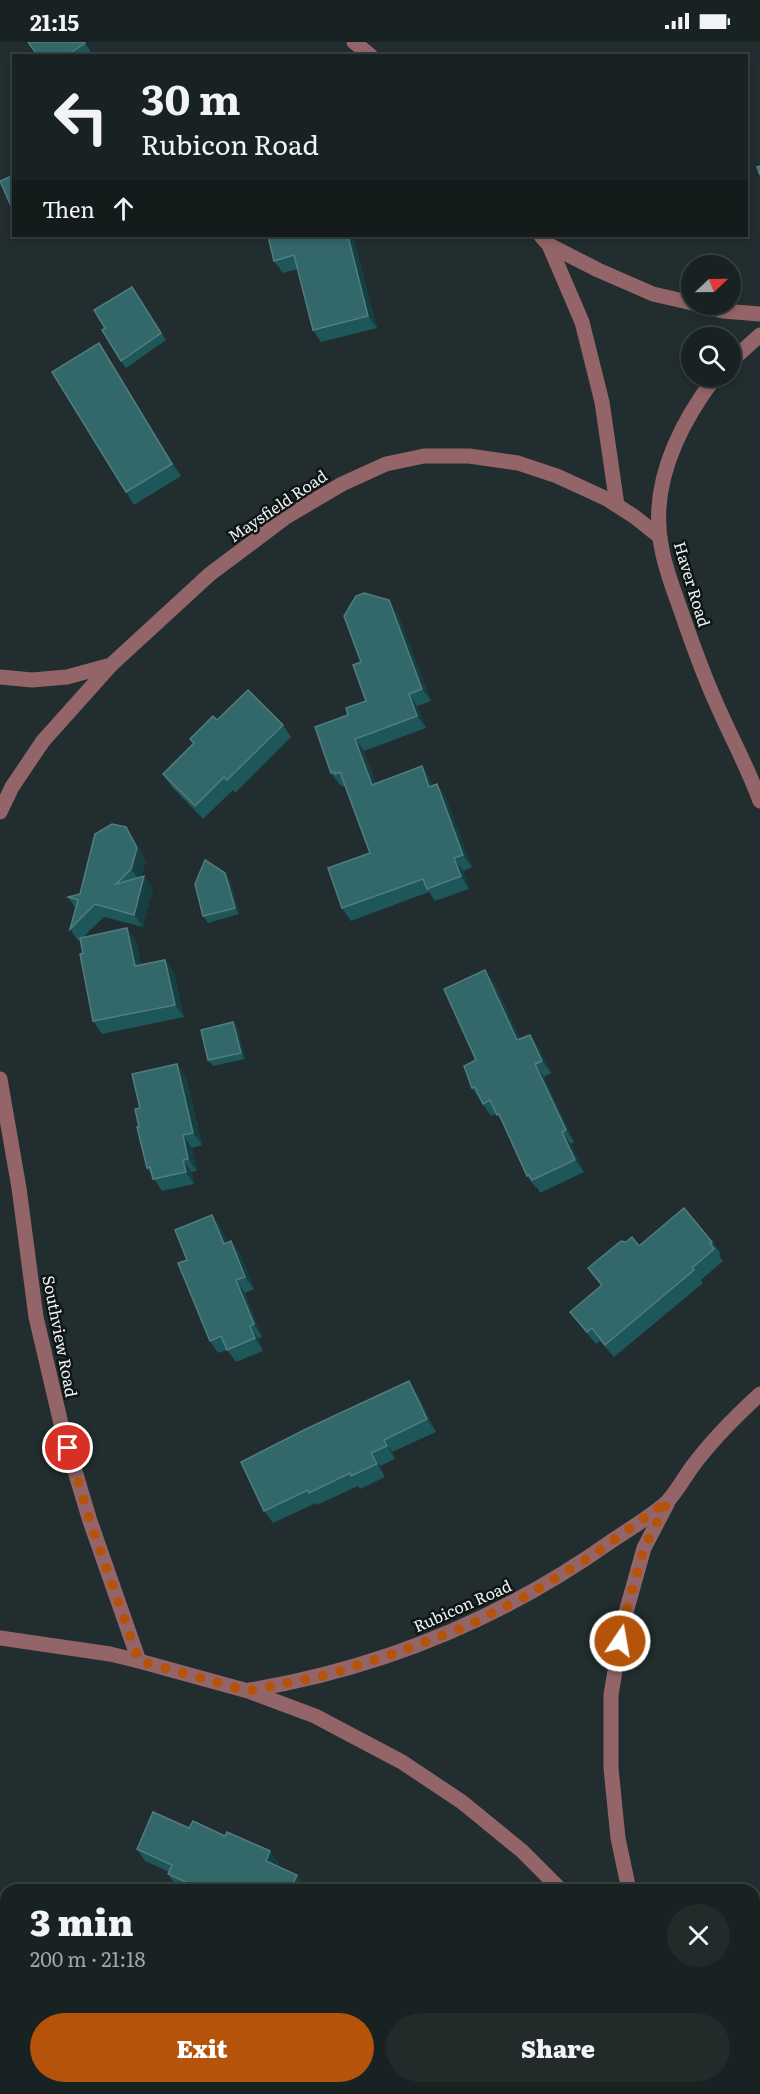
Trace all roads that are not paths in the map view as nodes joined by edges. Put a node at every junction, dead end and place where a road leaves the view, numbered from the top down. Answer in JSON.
{"nodes":[{"id":1,"x":354,"y":42,"type":"edge"},
{"id":2,"x":369,"y":54,"type":"edge"},
{"id":3,"x":545,"y":240,"type":"edge"},
{"id":4,"x":681,"y":301,"type":"edge"},
{"id":5,"x":741,"y":312,"type":"edge"},
{"id":6,"x":760,"y":314,"type":"edge"},
{"id":7,"x":760,"y":335,"type":"edge"},
{"id":8,"x":741,"y":352,"type":"edge"},
{"id":9,"x":708,"y":387,"type":"edge"},
{"id":10,"x":616,"y":505,"type":"junction"},
{"id":11,"x":660,"y":537,"type":"junction"},
{"id":12,"x":111,"y":665,"type":"junction"},
{"id":13,"x":0,"y":677,"type":"edge"},
{"id":14,"x":760,"y":801,"type":"edge"},
{"id":15,"x":0,"y":812,"type":"edge"},
{"id":16,"x":0,"y":1079,"type":"edge"},
{"id":17,"x":760,"y":1394,"type":"edge"},
{"id":18,"x":668,"y":1501,"type":"junction"},
{"id":19,"x":0,"y":1638,"type":"edge"},
{"id":20,"x":139,"y":1661,"type":"junction"},
{"id":21,"x":248,"y":1691,"type":"junction"},
{"id":22,"x":555,"y":1884,"type":"edge"},
{"id":23,"x":628,"y":1884,"type":"edge"}],
"edges":[{"from":1,"to":2,"type":"street"},
{"from":3,"to":4,"type":"street"},
{"from":3,"to":10,"type":"street"},
{"from":5,"to":6,"type":"street"},
{"from":7,"to":8,"type":"street"},
{"from":9,"to":11,"type":"street","name":"Haver Road"},
{"from":10,"to":11,"type":"street","name":"Maysfield Road"},
{"from":10,"to":12,"type":"street","name":"Maysfield Road"},
{"from":11,"to":14,"type":"street","name":"Haver Road"},
{"from":12,"to":13,"type":"street","name":"Maysfield Road"},
{"from":12,"to":15,"type":"street","name":"Maysfield Road"},
{"from":16,"to":20,"type":"street","name":"Southview Road"},
{"from":17,"to":18,"type":"street","name":"Rubicon Road"},
{"from":18,"to":21,"type":"street","name":"Rubicon Road"},
{"from":18,"to":23,"type":"street","name":"Rubicon Road"},
{"from":19,"to":20,"type":"street"},
{"from":20,"to":21,"type":"street"},
{"from":21,"to":22,"type":"street"}]}
